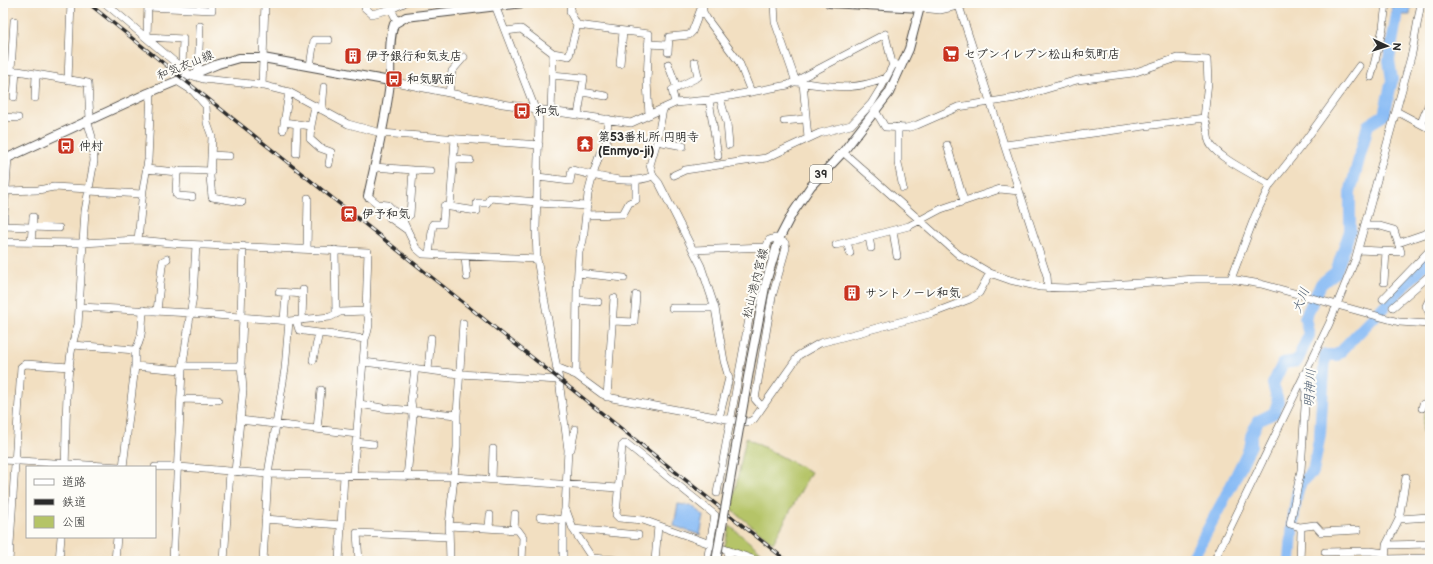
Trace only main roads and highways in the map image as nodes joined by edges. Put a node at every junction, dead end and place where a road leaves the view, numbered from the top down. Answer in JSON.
{"nodes":[{"id":1,"x":523,"y":3,"type":"edge"},
{"id":2,"x":829,"y":3,"type":"edge"},
{"id":3,"x":495,"y":5,"type":"edge"},
{"id":4,"x":921,"y":6,"type":"edge"},
{"id":5,"x":390,"y":81,"type":"junction"},
{"id":6,"x":6,"y":159,"type":"edge"},
{"id":7,"x":368,"y":196,"type":"road end"},
{"id":8,"x":716,"y":561,"type":"edge"}],
"edges":[{"from":1,"to":3,"type":"main road"},
{"from":2,"to":4,"type":"main road"},
{"from":3,"to":5,"type":"main road"},
{"from":4,"to":8,"type":"main road","name":"松山港内宮線","number":"39","bridge":true},
{"from":5,"to":6,"type":"main road","name":"和気衣山線"},
{"from":5,"to":7,"type":"main road"}]}
